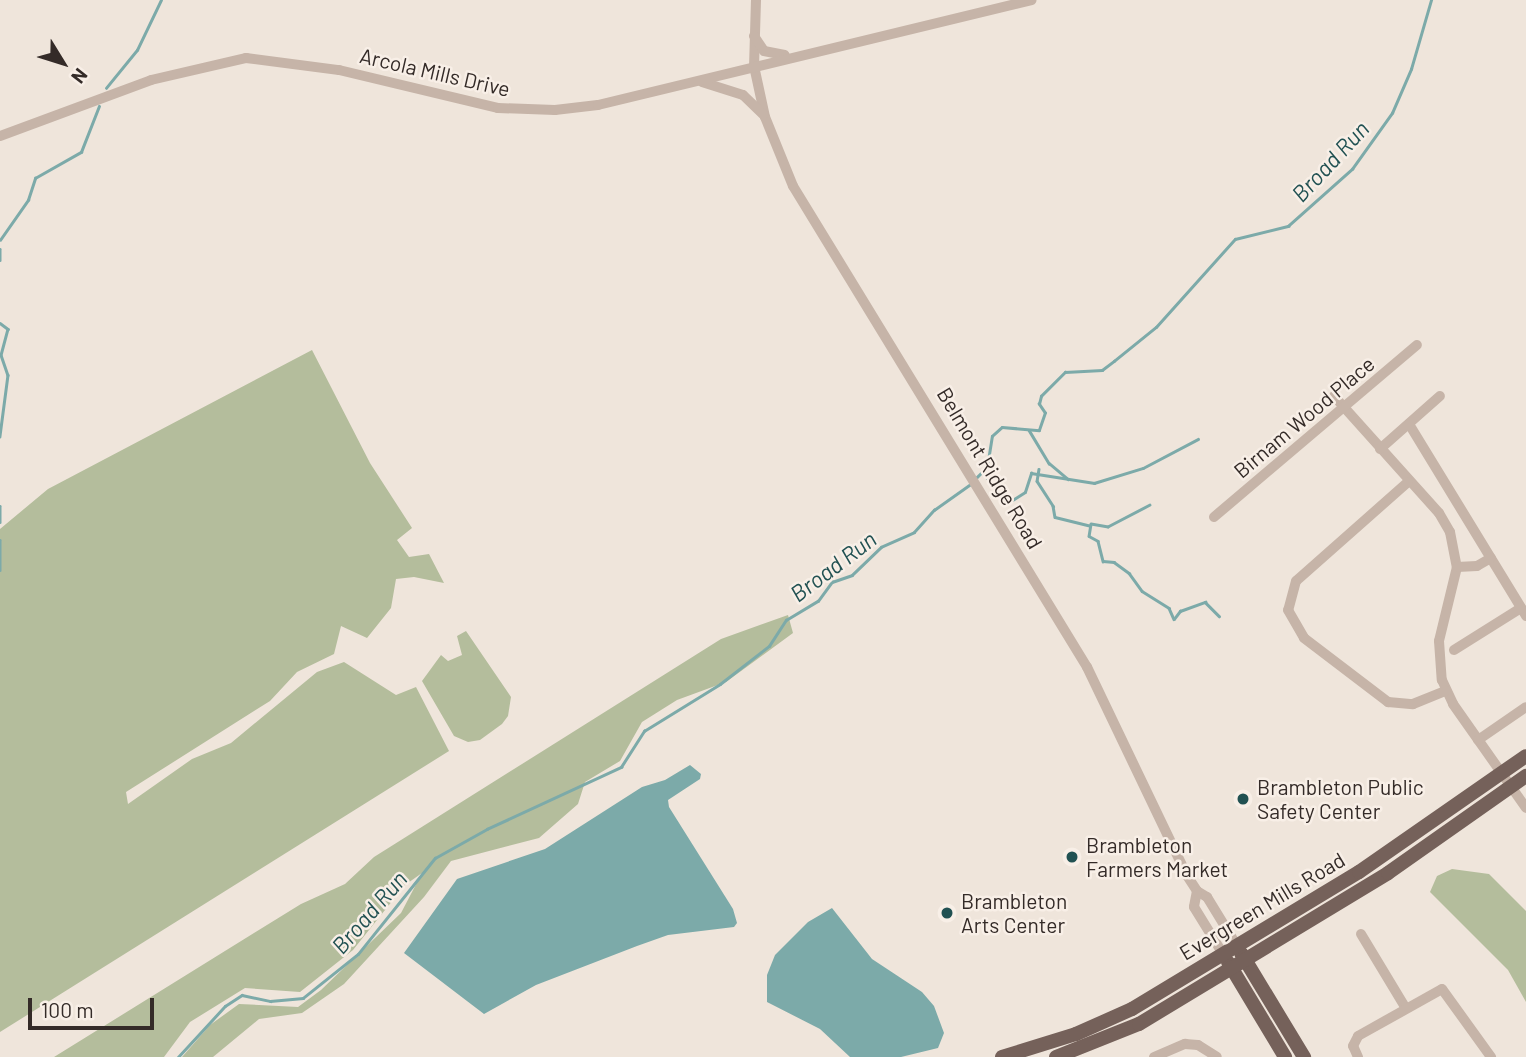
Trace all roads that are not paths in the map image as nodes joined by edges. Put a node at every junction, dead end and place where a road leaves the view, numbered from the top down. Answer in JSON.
{"nodes":[{"id":1,"x":756,"y":0,"type":"edge"},
{"id":2,"x":1031,"y":0,"type":"edge"},
{"id":3,"x":754,"y":35,"type":"junction"},
{"id":4,"x":795,"y":55,"type":"junction"},
{"id":5,"x":754,"y":66,"type":"junction"},
{"id":6,"x":695,"y":81,"type":"junction"},
{"id":7,"x":765,"y":117,"type":"junction"},
{"id":8,"x":0,"y":136,"type":"edge"},
{"id":9,"x":1418,"y":345,"type":"dead end"},
{"id":10,"x":1334,"y":396,"type":"dead end"},
{"id":11,"x":1440,"y":396,"type":"dead end"},
{"id":12,"x":1345,"y":408,"type":"junction"},
{"id":13,"x":1409,"y":424,"type":"junction"},
{"id":14,"x":1380,"y":449,"type":"junction"},
{"id":15,"x":1408,"y":482,"type":"junction"},
{"id":16,"x":1214,"y":517,"type":"dead end"},
{"id":17,"x":1491,"y":558,"type":"junction"},
{"id":18,"x":1457,"y":566,"type":"junction"},
{"id":19,"x":1524,"y":612,"type":"edge"},
{"id":20,"x":1454,"y":650,"type":"dead end"},
{"id":21,"x":1445,"y":691,"type":"junction"},
{"id":22,"x":1526,"y":708,"type":"edge"},
{"id":23,"x":1478,"y":740,"type":"junction"},
{"id":24,"x":1526,"y":757,"type":"edge"},
{"id":25,"x":1502,"y":773,"type":"junction"},
{"id":26,"x":1526,"y":776,"type":"edge"},
{"id":27,"x":1511,"y":786,"type":"junction"},
{"id":28,"x":1526,"y":808,"type":"edge"},
{"id":29,"x":1197,"y":891,"type":"junction"},
{"id":30,"x":1361,"y":934,"type":"dead end"},
{"id":31,"x":1237,"y":946,"type":"junction"},
{"id":32,"x":1223,"y":954,"type":"junction"},
{"id":33,"x":1245,"y":960,"type":"junction"},
{"id":34,"x":1232,"y":968,"type":"junction"},
{"id":35,"x":1405,"y":1007,"type":"junction"},
{"id":36,"x":1002,"y":1057,"type":"edge"},
{"id":37,"x":1056,"y":1057,"type":"edge"},
{"id":38,"x":1154,"y":1057,"type":"edge"},
{"id":39,"x":1217,"y":1057,"type":"edge"},
{"id":40,"x":1285,"y":1057,"type":"edge"},
{"id":41,"x":1304,"y":1057,"type":"edge"},
{"id":42,"x":1358,"y":1057,"type":"edge"},
{"id":43,"x":1492,"y":1057,"type":"edge"}],
"edges":[{"from":1,"to":3,"type":"street","name":"Belmont Ridge Road"},
{"from":2,"to":4,"type":"street","name":"Arcola Mills Drive"},
{"from":3,"to":4,"type":"street"},
{"from":3,"to":5,"type":"street","name":"Belmont Ridge Road"},
{"from":4,"to":5,"type":"street","name":"Arcola Mills Drive"},
{"from":5,"to":6,"type":"street","name":"Arcola Mills Drive"},
{"from":5,"to":7,"type":"street","name":"Belmont Ridge Road"},
{"from":6,"to":7,"type":"street"},
{"from":6,"to":8,"type":"street","name":"Arcola Mills Drive"},
{"from":7,"to":29,"type":"street","name":"Belmont Ridge Road"},
{"from":9,"to":12,"type":"street","name":"Birnam Wood Place"},
{"from":10,"to":12,"type":"street"},
{"from":11,"to":13,"type":"street"},
{"from":12,"to":14,"type":"street"},
{"from":12,"to":16,"type":"street","name":"Birnam Wood Place"},
{"from":13,"to":14,"type":"street"},
{"from":13,"to":17,"type":"street"},
{"from":14,"to":15,"type":"street"},
{"from":15,"to":18,"type":"street"},
{"from":15,"to":21,"type":"street"},
{"from":17,"to":18,"type":"street"},
{"from":17,"to":19,"type":"street"},
{"from":18,"to":21,"type":"street"},
{"from":19,"to":20,"type":"street"},
{"from":21,"to":23,"type":"street"},
{"from":22,"to":23,"type":"street"},
{"from":23,"to":25,"type":"street"},
{"from":24,"to":25,"type":"main road","name":"Evergreen Mills Road"},
{"from":25,"to":27,"type":"street"},
{"from":25,"to":31,"type":"main road","name":"Evergreen Mills Road"},
{"from":26,"to":27,"type":"main road","name":"Evergreen Mills Road"},
{"from":27,"to":28,"type":"street"},
{"from":27,"to":33,"type":"main road","name":"Evergreen Mills Road"},
{"from":29,"to":31,"type":"street","name":"Belmont Ridge Road"},
{"from":29,"to":32,"type":"street","name":"Belmont Ridge Road"},
{"from":30,"to":35,"type":"street"},
{"from":31,"to":32,"type":"main road","name":"Evergreen Mills Road"},
{"from":31,"to":33,"type":"main road","name":"Belmont Ridge Road"},
{"from":32,"to":34,"type":"main road","name":"Belmont Ridge Road"},
{"from":32,"to":36,"type":"main road","name":"Evergreen Mills Road"},
{"from":33,"to":34,"type":"main road","name":"Evergreen Mills Road"},
{"from":33,"to":41,"type":"main road","name":"Belmont Ridge Road"},
{"from":34,"to":37,"type":"main road","name":"Evergreen Mills Road"},
{"from":34,"to":40,"type":"main road","name":"Belmont Ridge Road"},
{"from":35,"to":42,"type":"street"},
{"from":35,"to":43,"type":"street"},
{"from":38,"to":39,"type":"street"}]}
